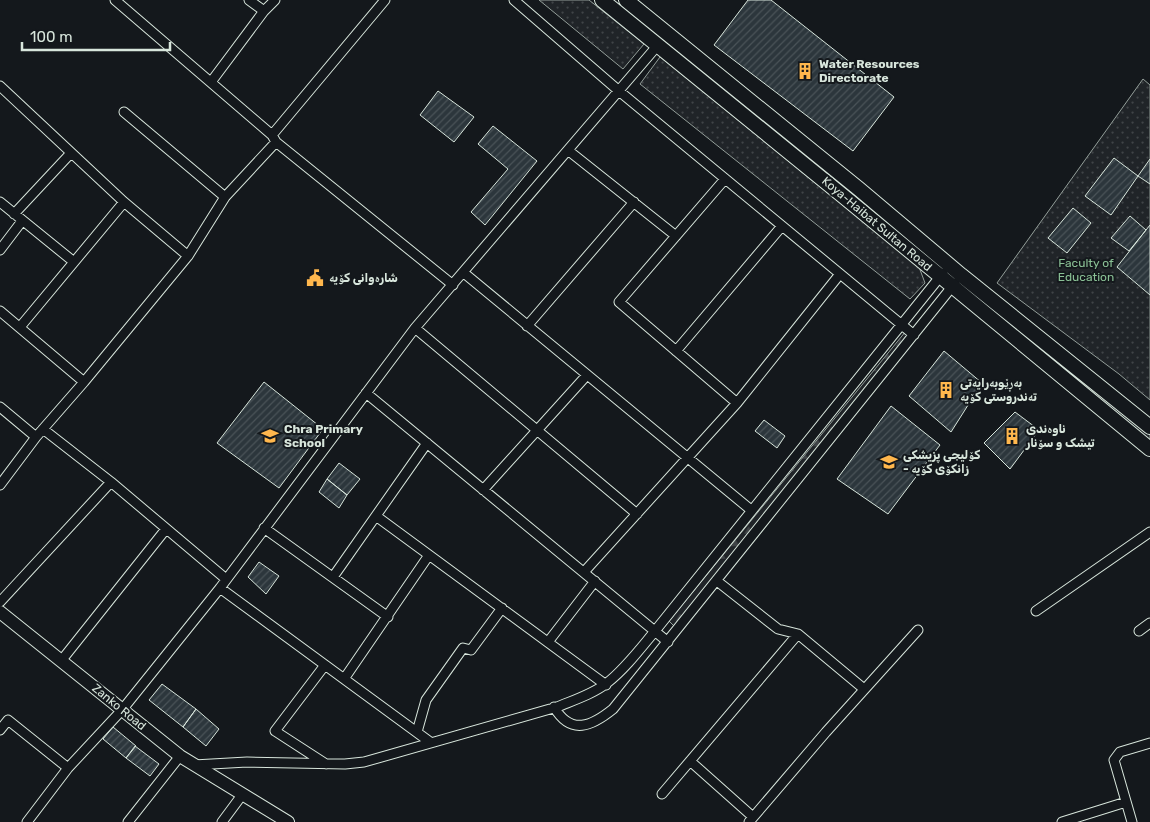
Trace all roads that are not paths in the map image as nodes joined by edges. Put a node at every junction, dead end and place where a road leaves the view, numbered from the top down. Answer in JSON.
{"nodes":[{"id":1,"x":115,"y":0,"type":"edge"},
{"id":2,"x":249,"y":0,"type":"edge"},
{"id":3,"x":275,"y":0,"type":"edge"},
{"id":4,"x":385,"y":0,"type":"edge"},
{"id":5,"x":514,"y":0,"type":"edge"},
{"id":6,"x":602,"y":0,"type":"edge"},
{"id":7,"x":626,"y":0,"type":"edge"},
{"id":8,"x":264,"y":12,"type":"junction"},
{"id":9,"x":658,"y":45,"type":"junction"},
{"id":10,"x":211,"y":82,"type":"junction"},
{"id":11,"x":0,"y":86,"type":"edge"},
{"id":12,"x":619,"y":91,"type":"junction"},
{"id":13,"x":124,"y":112,"type":"dead end"},
{"id":14,"x":274,"y":139,"type":"junction"},
{"id":15,"x":569,"y":150,"type":"junction"},
{"id":16,"x":71,"y":153,"type":"junction"},
{"id":17,"x":725,"y":179,"type":"junction"},
{"id":18,"x":225,"y":197,"type":"junction"},
{"id":19,"x":0,"y":202,"type":"edge"},
{"id":20,"x":124,"y":202,"type":"junction"},
{"id":21,"x":634,"y":202,"type":"junction"},
{"id":22,"x":14,"y":214,"type":"junction"},
{"id":23,"x":22,"y":221,"type":"junction"},
{"id":24,"x":782,"y":226,"type":"junction"},
{"id":25,"x":676,"y":236,"type":"junction"},
{"id":26,"x":0,"y":250,"type":"edge"},
{"id":27,"x":188,"y":256,"type":"junction"},
{"id":28,"x":74,"y":262,"type":"junction"},
{"id":29,"x":949,"y":265,"type":"junction"},
{"id":30,"x":464,"y":273,"type":"junction"},
{"id":31,"x":840,"y":274,"type":"junction"},
{"id":32,"x":961,"y":274,"type":"junction"},
{"id":33,"x":941,"y":277,"type":"junction"},
{"id":34,"x":453,"y":285,"type":"junction"},
{"id":35,"x":952,"y":287,"type":"junction"},
{"id":36,"x":0,"y":311,"type":"edge"},
{"id":37,"x":527,"y":326,"type":"junction"},
{"id":38,"x":902,"y":326,"type":"junction"},
{"id":39,"x":20,"y":327,"type":"junction"},
{"id":40,"x":415,"y":328,"type":"junction"},
{"id":41,"x":914,"y":335,"type":"junction"},
{"id":42,"x":676,"y":351,"type":"junction"},
{"id":43,"x":587,"y":376,"type":"junction"},
{"id":44,"x":84,"y":382,"type":"junction"},
{"id":45,"x":366,"y":393,"type":"junction"},
{"id":46,"x":737,"y":403,"type":"junction"},
{"id":47,"x":0,"y":407,"type":"edge"},
{"id":48,"x":1150,"y":427,"type":"edge"},
{"id":49,"x":43,"y":429,"type":"junction"},
{"id":50,"x":537,"y":430,"type":"junction"},
{"id":51,"x":36,"y":438,"type":"junction"},
{"id":52,"x":427,"y":443,"type":"junction"},
{"id":53,"x":1150,"y":450,"type":"edge"},
{"id":54,"x":687,"y":458,"type":"junction"},
{"id":55,"x":111,"y":482,"type":"junction"},
{"id":56,"x":0,"y":484,"type":"edge"},
{"id":57,"x":483,"y":490,"type":"junction"},
{"id":58,"x":751,"y":510,"type":"junction"},
{"id":59,"x":637,"y":514,"type":"junction"},
{"id":60,"x":376,"y":516,"type":"junction"},
{"id":61,"x":264,"y":528,"type":"junction"},
{"id":62,"x":166,"y":529,"type":"junction"},
{"id":63,"x":1150,"y":532,"type":"edge"},
{"id":64,"x":429,"y":555,"type":"junction"},
{"id":65,"x":584,"y":572,"type":"junction"},
{"id":66,"x":333,"y":577,"type":"junction"},
{"id":67,"x":226,"y":579,"type":"junction"},
{"id":68,"x":595,"y":581,"type":"junction"},
{"id":69,"x":695,"y":581,"type":"junction"},
{"id":70,"x":716,"y":581,"type":"junction"},
{"id":71,"x":220,"y":588,"type":"junction"},
{"id":72,"x":708,"y":592,"type":"junction"},
{"id":73,"x":0,"y":602,"type":"edge"},
{"id":74,"x":502,"y":608,"type":"junction"},
{"id":75,"x":1036,"y":611,"type":"dead end"},
{"id":76,"x":0,"y":612,"type":"edge"},
{"id":77,"x":388,"y":616,"type":"junction"},
{"id":78,"x":1150,"y":623,"type":"edge"},
{"id":79,"x":918,"y":630,"type":"dead end"},
{"id":80,"x":655,"y":631,"type":"junction"},
{"id":81,"x":1140,"y":631,"type":"dead end"},
{"id":82,"x":798,"y":634,"type":"junction"},
{"id":83,"x":548,"y":642,"type":"junction"},
{"id":84,"x":668,"y":642,"type":"junction"},
{"id":85,"x":61,"y":660,"type":"junction"},
{"id":86,"x":325,"y":665,"type":"junction"},
{"id":87,"x":344,"y":679,"type":"junction"},
{"id":88,"x":606,"y":685,"type":"junction"},
{"id":89,"x":864,"y":689,"type":"junction"},
{"id":90,"x":554,"y":708,"type":"junction"},
{"id":91,"x":122,"y":710,"type":"junction"},
{"id":92,"x":0,"y":713,"type":"edge"},
{"id":93,"x":8,"y":720,"type":"junction"},
{"id":94,"x":0,"y":730,"type":"edge"},
{"id":95,"x":417,"y":732,"type":"junction"},
{"id":96,"x":430,"y":742,"type":"junction"},
{"id":97,"x":1150,"y":743,"type":"edge"},
{"id":98,"x":180,"y":756,"type":"junction"},
{"id":99,"x":690,"y":761,"type":"junction"},
{"id":100,"x":326,"y":764,"type":"junction"},
{"id":101,"x":194,"y":765,"type":"junction"},
{"id":102,"x":68,"y":768,"type":"junction"},
{"id":103,"x":662,"y":794,"type":"dead end"},
{"id":104,"x":242,"y":795,"type":"junction"},
{"id":105,"x":1126,"y":802,"type":"junction"},
{"id":106,"x":751,"y":820,"type":"edge"},
{"id":107,"x":28,"y":822,"type":"edge"},
{"id":108,"x":128,"y":822,"type":"edge"},
{"id":109,"x":222,"y":822,"type":"edge"},
{"id":110,"x":288,"y":822,"type":"edge"},
{"id":111,"x":1062,"y":822,"type":"edge"},
{"id":112,"x":1132,"y":822,"type":"edge"}],
"edges":[{"from":1,"to":10,"type":"street"},
{"from":2,"to":8,"type":"street"},
{"from":3,"to":8,"type":"street"},
{"from":4,"to":14,"type":"street"},
{"from":5,"to":12,"type":"street"},
{"from":6,"to":9,"type":"main road","name":"Koya-Haibat Sultan Road"},
{"from":7,"to":29,"type":"main road","name":"Koya-Haibat Sultan Road"},
{"from":8,"to":10,"type":"street"},
{"from":9,"to":12,"type":"street"},
{"from":9,"to":33,"type":"main road","name":"Koya-Haibat Sultan Road"},
{"from":10,"to":14,"type":"street"},
{"from":11,"to":16,"type":"street"},
{"from":12,"to":15,"type":"street"},
{"from":12,"to":17,"type":"street"},
{"from":13,"to":18,"type":"street"},
{"from":14,"to":18,"type":"street"},
{"from":14,"to":34,"type":"street"},
{"from":15,"to":21,"type":"street"},
{"from":15,"to":30,"type":"street"},
{"from":16,"to":20,"type":"street"},
{"from":16,"to":22,"type":"street"},
{"from":17,"to":24,"type":"street"},
{"from":17,"to":25,"type":"street"},
{"from":18,"to":27,"type":"street"},
{"from":19,"to":22,"type":"street"},
{"from":20,"to":27,"type":"street"},
{"from":20,"to":28,"type":"street"},
{"from":21,"to":25,"type":"street"},
{"from":21,"to":37,"type":"street"},
{"from":22,"to":23,"type":"street"},
{"from":23,"to":26,"type":"street"},
{"from":23,"to":28,"type":"street"},
{"from":24,"to":31,"type":"street"},
{"from":24,"to":42,"type":"street"},
{"from":25,"to":42,"type":"street"},
{"from":27,"to":44,"type":"street"},
{"from":28,"to":39,"type":"street"},
{"from":29,"to":32,"type":"main road","name":"Koya-Haibat Sultan Road"},
{"from":29,"to":33,"type":"street"},
{"from":30,"to":34,"type":"street"},
{"from":30,"to":37,"type":"street"},
{"from":31,"to":38,"type":"street"},
{"from":31,"to":46,"type":"street"},
{"from":32,"to":35,"type":"street"},
{"from":32,"to":48,"type":"main road","name":"Koya-Haibat Sultan Road"},
{"from":33,"to":35,"type":"main road","name":"Koya-Haibat Sultan Road"},
{"from":33,"to":38,"type":"street"},
{"from":34,"to":40,"type":"street"},
{"from":35,"to":41,"type":"street"},
{"from":35,"to":53,"type":"main road","name":"Koya-Haibat Sultan Road"},
{"from":36,"to":39,"type":"street"},
{"from":37,"to":43,"type":"street"},
{"from":38,"to":41,"type":"street"},
{"from":38,"to":58,"type":"street"},
{"from":39,"to":44,"type":"street"},
{"from":40,"to":45,"type":"street"},
{"from":40,"to":50,"type":"street"},
{"from":41,"to":70,"type":"street"},
{"from":42,"to":46,"type":"street"},
{"from":43,"to":50,"type":"street"},
{"from":43,"to":54,"type":"street"},
{"from":44,"to":49,"type":"street"},
{"from":45,"to":52,"type":"street"},
{"from":45,"to":61,"type":"street"},
{"from":46,"to":54,"type":"street"},
{"from":47,"to":51,"type":"street"},
{"from":49,"to":51,"type":"street"},
{"from":49,"to":55,"type":"street"},
{"from":50,"to":57,"type":"street"},
{"from":50,"to":59,"type":"street"},
{"from":51,"to":56,"type":"street"},
{"from":52,"to":57,"type":"street"},
{"from":52,"to":60,"type":"street"},
{"from":54,"to":58,"type":"street"},
{"from":54,"to":59,"type":"street"},
{"from":55,"to":62,"type":"street"},
{"from":55,"to":73,"type":"street"},
{"from":57,"to":65,"type":"street"},
{"from":58,"to":69,"type":"street"},
{"from":59,"to":65,"type":"street"},
{"from":60,"to":64,"type":"street"},
{"from":60,"to":66,"type":"street"},
{"from":61,"to":66,"type":"street"},
{"from":61,"to":67,"type":"street"},
{"from":62,"to":67,"type":"street"},
{"from":62,"to":85,"type":"street"},
{"from":63,"to":75,"type":"street"},
{"from":64,"to":74,"type":"street"},
{"from":64,"to":77,"type":"street"},
{"from":65,"to":68,"type":"street"},
{"from":66,"to":77,"type":"street"},
{"from":67,"to":71,"type":"street"},
{"from":68,"to":80,"type":"street"},
{"from":68,"to":83,"type":"street"},
{"from":69,"to":72,"type":"street"},
{"from":69,"to":80,"type":"street"},
{"from":70,"to":72,"type":"street"},
{"from":70,"to":82,"type":"street"},
{"from":71,"to":86,"type":"street"},
{"from":71,"to":91,"type":"street"},
{"from":72,"to":84,"type":"street"},
{"from":74,"to":83,"type":"street"},
{"from":74,"to":95,"type":"street"},
{"from":76,"to":85,"type":"street","name":"Zanko Road"},
{"from":77,"to":87,"type":"street"},
{"from":78,"to":81,"type":"street"},
{"from":79,"to":89,"type":"street"},
{"from":80,"to":84,"type":"street"},
{"from":80,"to":88,"type":"street"},
{"from":82,"to":89,"type":"street"},
{"from":82,"to":99,"type":"street"},
{"from":83,"to":88,"type":"street"},
{"from":84,"to":90,"type":"street"},
{"from":85,"to":91,"type":"street","name":"Zanko Road"},
{"from":86,"to":87,"type":"street"},
{"from":86,"to":100,"type":"street"},
{"from":87,"to":95,"type":"street"},
{"from":88,"to":90,"type":"street"},
{"from":89,"to":106,"type":"street"},
{"from":90,"to":96,"type":"street"},
{"from":91,"to":98,"type":"street","name":"Zanko Road"},
{"from":91,"to":102,"type":"street"},
{"from":92,"to":93,"type":"street"},
{"from":93,"to":94,"type":"street"},
{"from":93,"to":102,"type":"street"},
{"from":95,"to":96,"type":"street"},
{"from":96,"to":100,"type":"street"},
{"from":97,"to":105,"type":"street"},
{"from":98,"to":101,"type":"street","name":"Zanko Road"},
{"from":98,"to":108,"type":"street"},
{"from":99,"to":103,"type":"street"},
{"from":99,"to":106,"type":"street"},
{"from":100,"to":101,"type":"street"},
{"from":101,"to":104,"type":"street","name":"Zanko Road"},
{"from":102,"to":107,"type":"street"},
{"from":104,"to":109,"type":"street"},
{"from":104,"to":110,"type":"street","name":"Zanko Road"},
{"from":105,"to":111,"type":"street"},
{"from":105,"to":112,"type":"street"}]}
